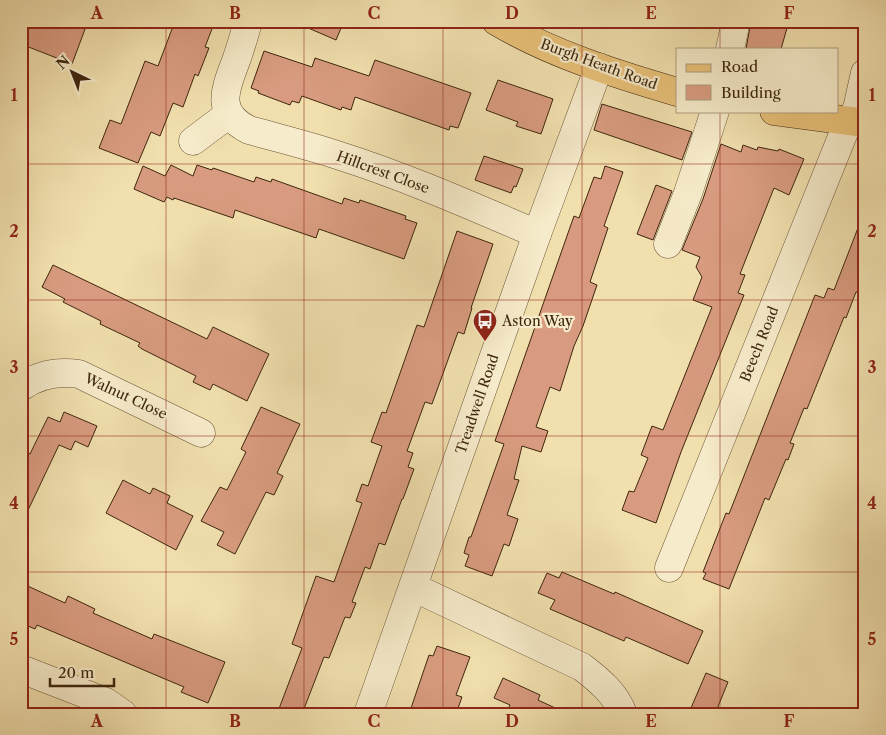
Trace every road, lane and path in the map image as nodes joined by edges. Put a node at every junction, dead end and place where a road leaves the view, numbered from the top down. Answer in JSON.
{"nodes":[{"id":1,"x":248,"y":21,"type":"edge"},
{"id":2,"x":736,"y":21,"type":"edge"},
{"id":3,"x":503,"y":23,"type":"edge"},
{"id":4,"x":730,"y":48,"type":"edge"},
{"id":5,"x":599,"y":67,"type":"junction"},
{"id":6,"x":865,"y":73,"type":"edge"},
{"id":7,"x":676,"y":92,"type":"edge"},
{"id":8,"x":715,"y":112,"type":"edge"},
{"id":9,"x":782,"y":112,"type":"edge"},
{"id":10,"x":229,"y":114,"type":"junction"},
{"id":11,"x":857,"y":122,"type":"edge"},
{"id":12,"x":193,"y":141,"type":"dead end"},
{"id":13,"x":537,"y":234,"type":"junction"},
{"id":14,"x":668,"y":244,"type":"dead end"},
{"id":15,"x":21,"y":387,"type":"edge"},
{"id":16,"x":200,"y":433,"type":"dead end"},
{"id":17,"x":669,"y":568,"type":"dead end"},
{"id":18,"x":413,"y":587,"type":"junction"},
{"id":19,"x":21,"y":669,"type":"edge"},
{"id":20,"x":123,"y":714,"type":"edge"},
{"id":21,"x":368,"y":714,"type":"edge"},
{"id":22,"x":623,"y":714,"type":"edge"}],
"edges":[{"from":1,"to":10,"type":"street"},
{"from":2,"to":4,"type":"street"},
{"from":3,"to":5,"type":"main road","name":"Burgh Heath Road"},
{"from":5,"to":7,"type":"main road","name":"Burgh Heath Road"},
{"from":5,"to":13,"type":"street","name":"Treadwell Road"},
{"from":6,"to":11,"type":"street","name":"Beech Road"},
{"from":8,"to":14,"type":"street"},
{"from":9,"to":11,"type":"main road"},
{"from":10,"to":12,"type":"street"},
{"from":10,"to":13,"type":"street","name":"Hillcrest Close"},
{"from":11,"to":17,"type":"street","name":"Beech Road"},
{"from":13,"to":18,"type":"street","name":"Treadwell Road"},
{"from":15,"to":16,"type":"street","name":"Walnut Close"},
{"from":18,"to":21,"type":"street","name":"Treadwell Road"},
{"from":18,"to":22,"type":"street"},
{"from":19,"to":20,"type":"street"}]}
